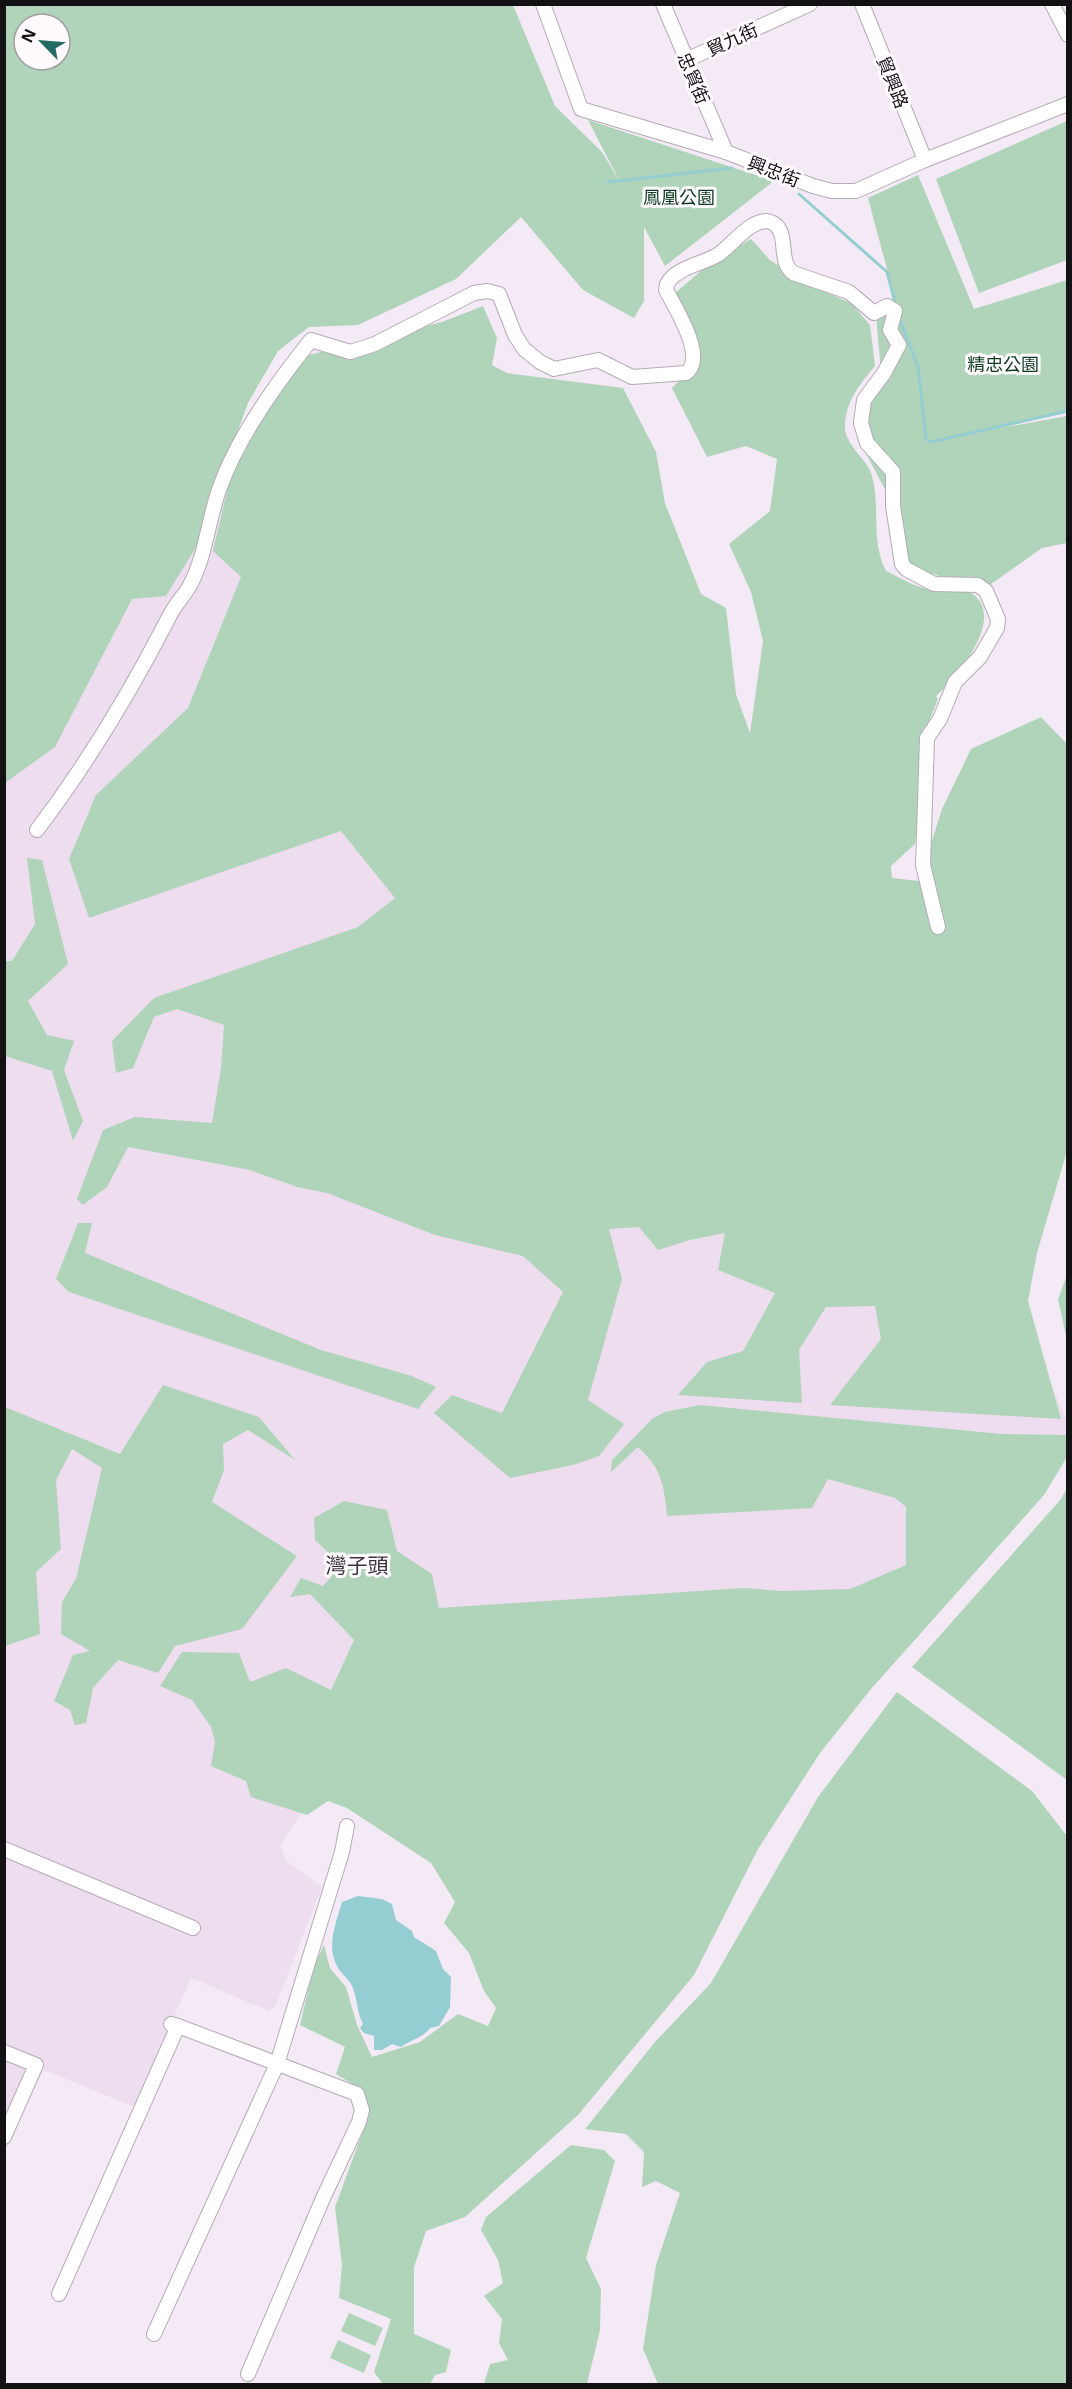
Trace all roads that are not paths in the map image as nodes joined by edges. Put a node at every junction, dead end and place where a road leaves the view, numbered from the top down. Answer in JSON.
{"nodes":[{"id":1,"x":543,"y":4,"type":"edge"},
{"id":2,"x":663,"y":4,"type":"edge"},
{"id":3,"x":810,"y":4,"type":"edge"},
{"id":4,"x":862,"y":4,"type":"edge"},
{"id":5,"x":1052,"y":4,"type":"edge"},
{"id":6,"x":1068,"y":35,"type":"edge"},
{"id":7,"x":686,"y":60,"type":"junction"},
{"id":8,"x":1068,"y":104,"type":"edge"},
{"id":9,"x":726,"y":152,"type":"junction"},
{"id":10,"x":925,"y":160,"type":"junction"},
{"id":11,"x":37,"y":830,"type":"dead end"},
{"id":12,"x":939,"y":927,"type":"dead end"},
{"id":13,"x":347,"y":1826,"type":"dead end"},
{"id":14,"x":4,"y":1849,"type":"edge"},
{"id":15,"x":193,"y":1928,"type":"dead end"},
{"id":16,"x":4,"y":2052,"type":"edge"},
{"id":17,"x":277,"y":2064,"type":"junction"},
{"id":18,"x":4,"y":2137,"type":"edge"},
{"id":19,"x":59,"y":2294,"type":"dead end"},
{"id":20,"x":154,"y":2334,"type":"dead end"},
{"id":21,"x":248,"y":2374,"type":"dead end"}],
"edges":[{"from":1,"to":9,"type":"street","name":"興忠街"},
{"from":2,"to":7,"type":"street","name":"忠貿街"},
{"from":3,"to":7,"type":"street","name":"貿九街"},
{"from":4,"to":10,"type":"street","name":"貿興路"},
{"from":5,"to":6,"type":"street"},
{"from":7,"to":9,"type":"street","name":"忠貿街"},
{"from":8,"to":10,"type":"street","name":"興忠街"},
{"from":9,"to":10,"type":"street","name":"興忠街"},
{"from":11,"to":12,"type":"street"},
{"from":13,"to":17,"type":"street"},
{"from":14,"to":15,"type":"street"},
{"from":16,"to":18,"type":"street"},
{"from":17,"to":19,"type":"street"},
{"from":17,"to":20,"type":"street"},
{"from":17,"to":21,"type":"street"}]}
